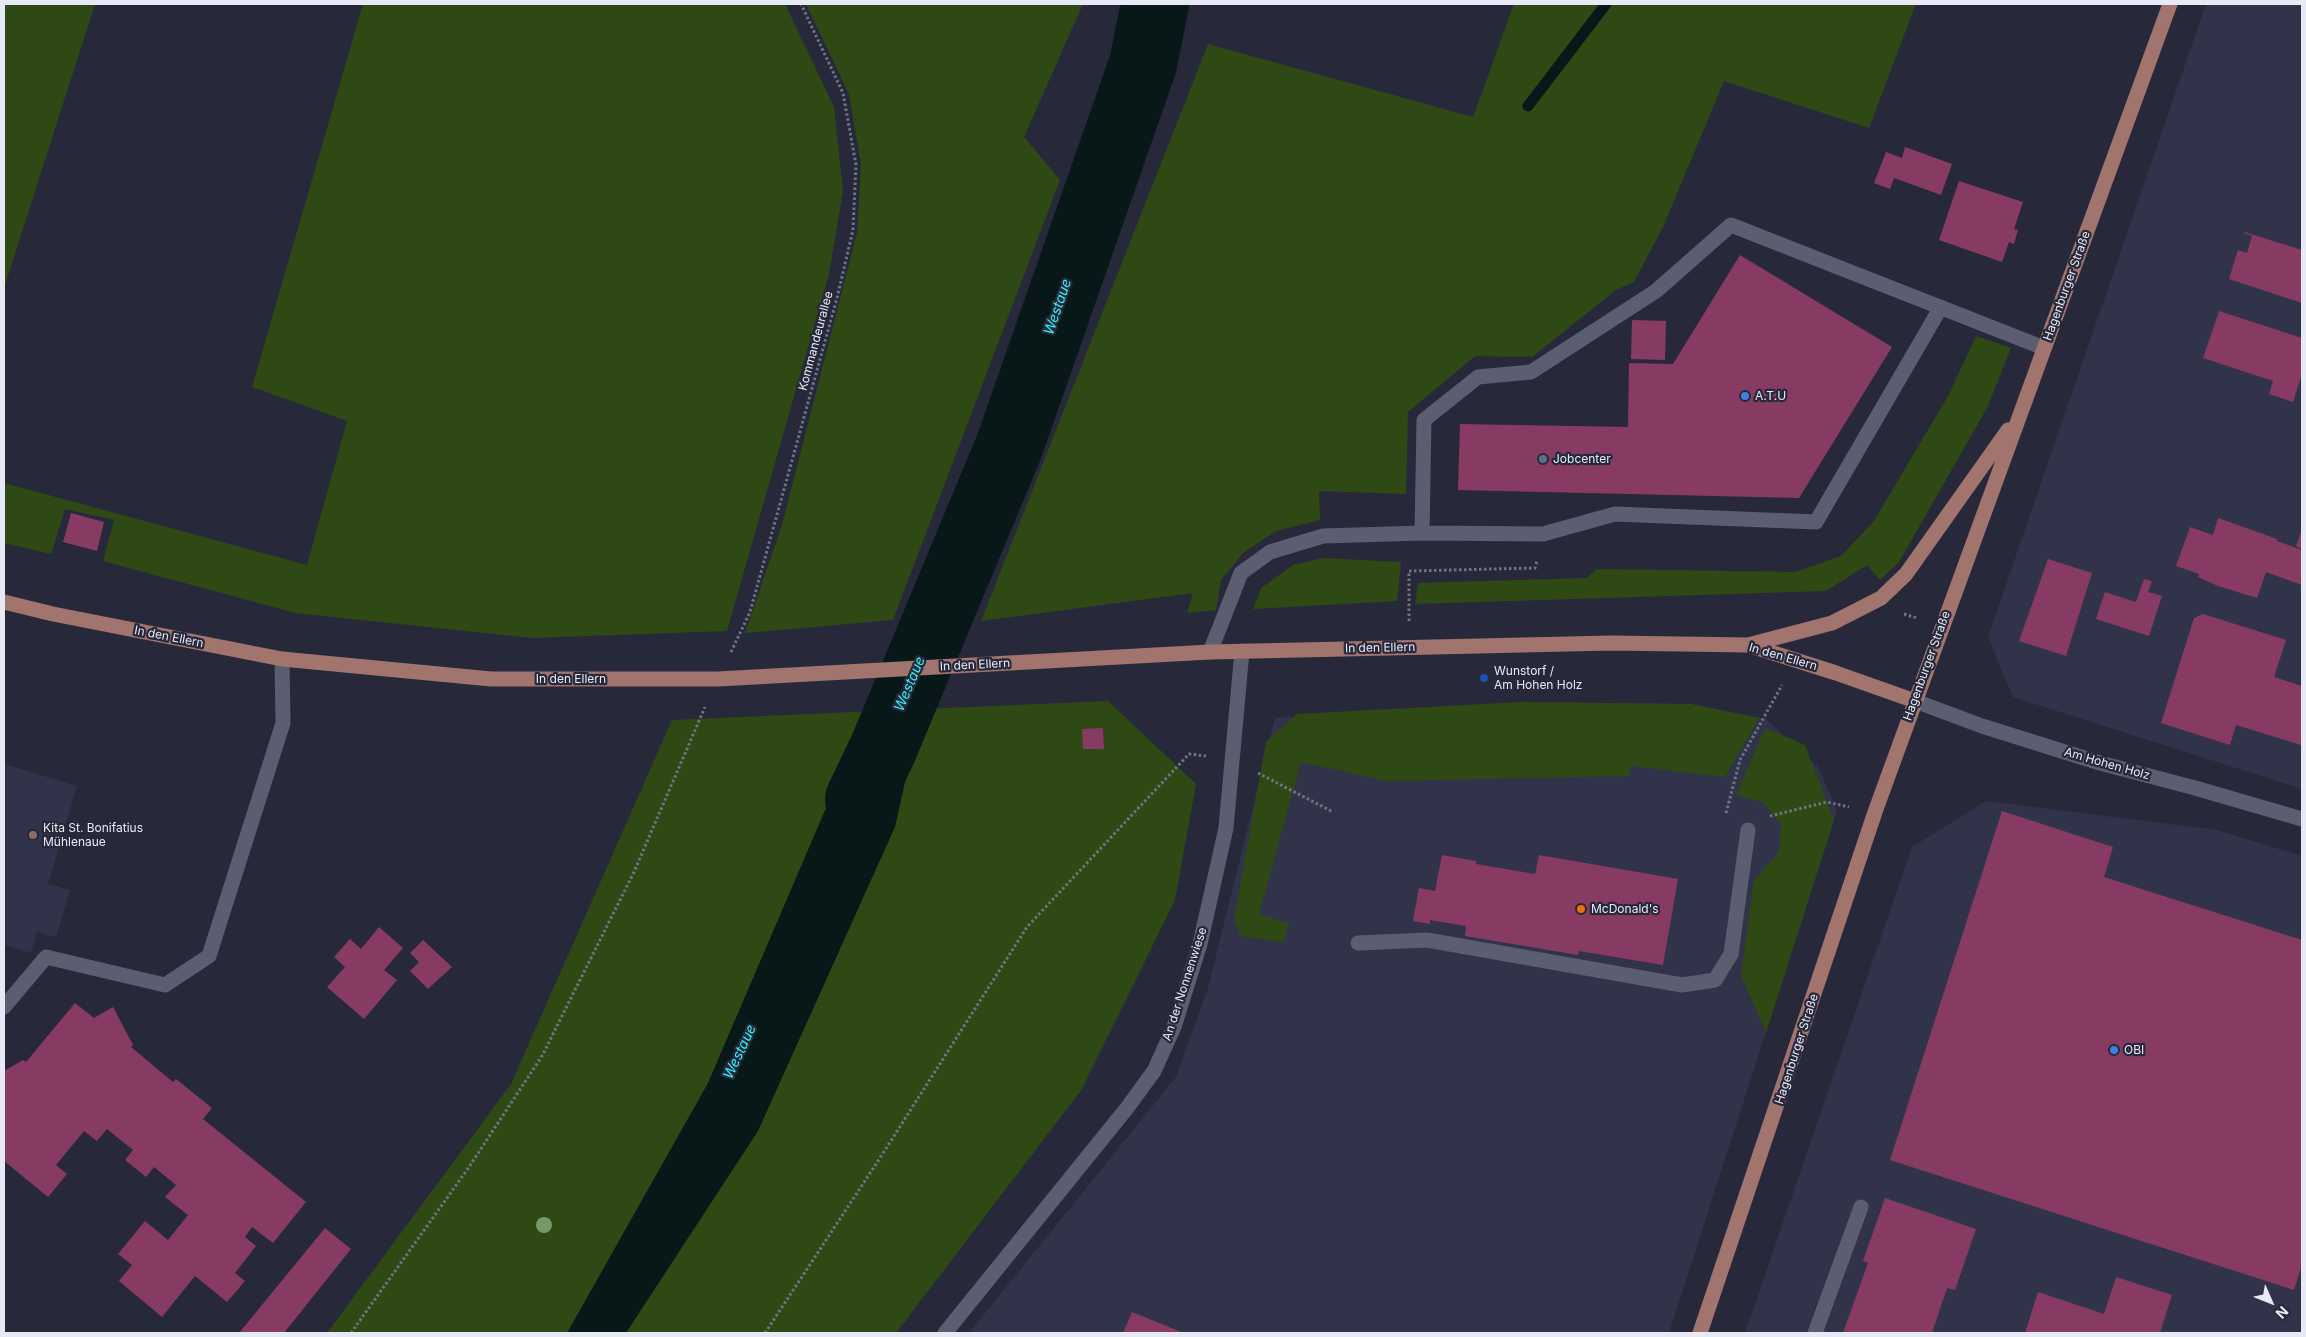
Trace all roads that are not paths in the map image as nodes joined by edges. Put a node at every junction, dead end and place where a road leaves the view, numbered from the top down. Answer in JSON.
{"nodes":[{"id":1,"x":2170,"y":4,"type":"edge"},
{"id":2,"x":1940,"y":307,"type":"junction"},
{"id":3,"x":2044,"y":348,"type":"junction"},
{"id":4,"x":2021,"y":412,"type":"junction"},
{"id":5,"x":1422,"y":533,"type":"junction"},
{"id":6,"x":4,"y":602,"type":"edge"},
{"id":7,"x":1748,"y":645,"type":"junction"},
{"id":8,"x":1242,"y":651,"type":"junction"},
{"id":9,"x":1210,"y":652,"type":"junction"},
{"id":10,"x":282,"y":659,"type":"junction"},
{"id":11,"x":1914,"y":701,"type":"junction"},
{"id":12,"x":2302,"y":820,"type":"edge"},
{"id":13,"x":1748,"y":830,"type":"road end"},
{"id":14,"x":1358,"y":943,"type":"dead end"},
{"id":15,"x":4,"y":1007,"type":"edge"},
{"id":16,"x":1861,"y":1207,"type":"dead end"},
{"id":17,"x":944,"y":1333,"type":"edge"},
{"id":18,"x":1700,"y":1333,"type":"edge"},
{"id":19,"x":1816,"y":1333,"type":"edge"}],
"edges":[{"from":1,"to":3,"type":"main road","name":"Hagenburger Straße"},
{"from":2,"to":3,"type":"street"},
{"from":2,"to":5,"type":"street"},
{"from":2,"to":5,"type":"street"},
{"from":3,"to":4,"type":"main road","name":"Hagenburger Straße"},
{"from":4,"to":7,"type":"main road"},
{"from":4,"to":11,"type":"main road","name":"Hagenburger Straße"},
{"from":5,"to":9,"type":"street"},
{"from":6,"to":10,"type":"main road","name":"In den Ellern"},
{"from":7,"to":8,"type":"main road","name":"In den Ellern"},
{"from":7,"to":11,"type":"main road","name":"In den Ellern"},
{"from":8,"to":9,"type":"main road","name":"In den Ellern"},
{"from":8,"to":17,"type":"street","name":"An der Nonnenwiese"},
{"from":9,"to":10,"type":"main road","name":"In den Ellern"},
{"from":10,"to":15,"type":"street"},
{"from":11,"to":12,"type":"street","name":"Am Hohen Holz"},
{"from":11,"to":18,"type":"main road","name":"Hagenburger Straße"},
{"from":13,"to":14,"type":"street"},
{"from":16,"to":19,"type":"street"}]}
